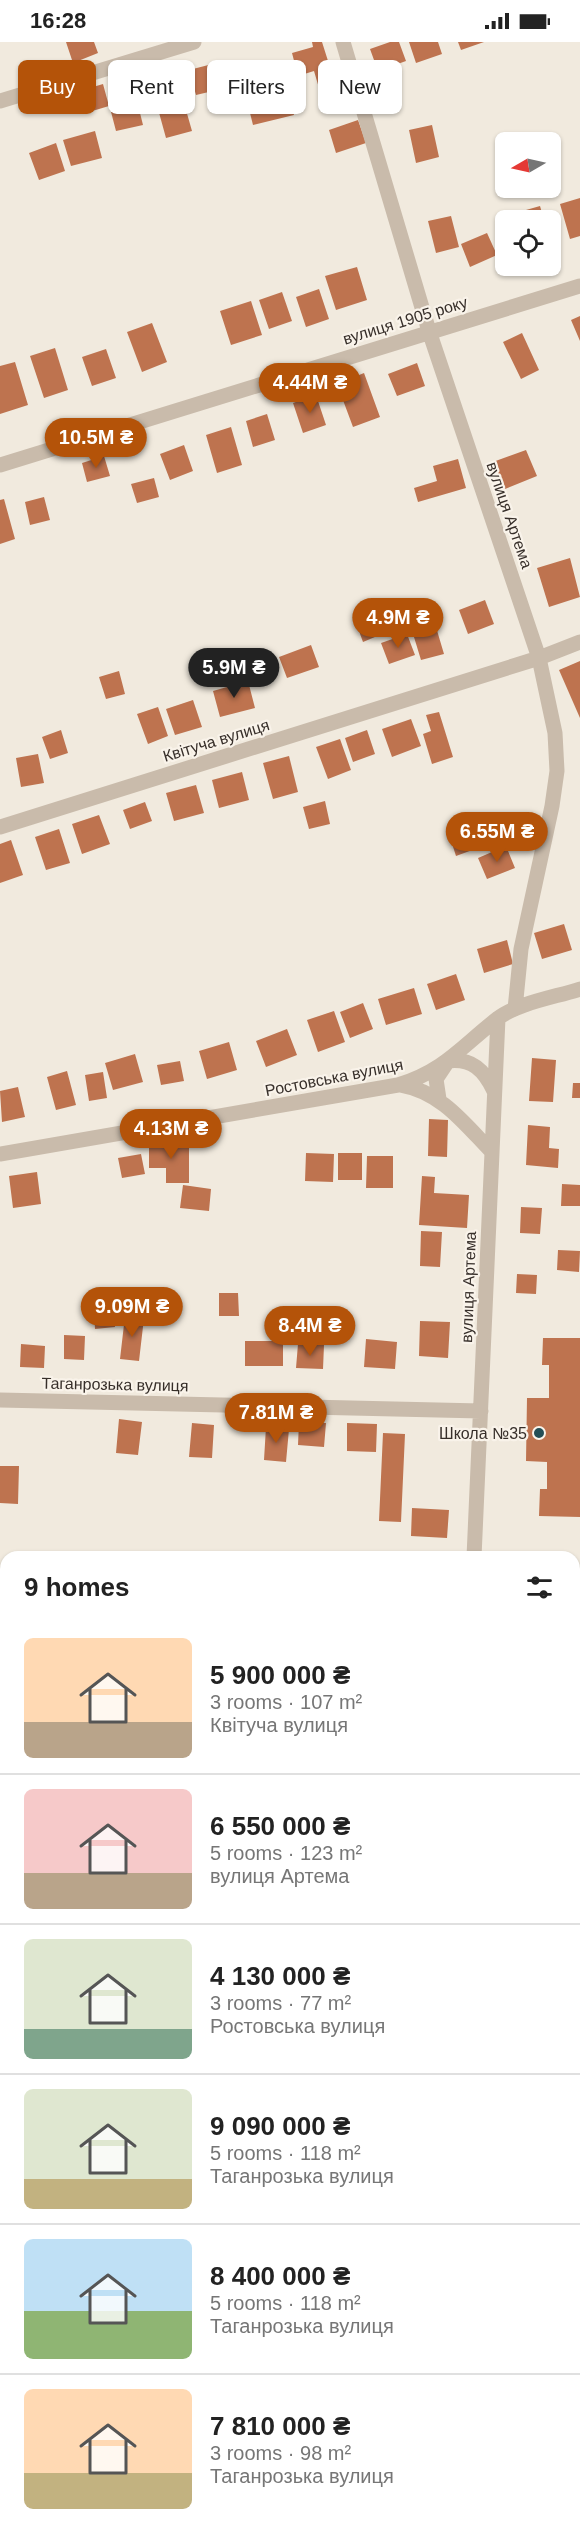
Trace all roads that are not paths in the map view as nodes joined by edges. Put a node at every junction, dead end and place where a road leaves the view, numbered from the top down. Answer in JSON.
{"nodes":[{"id":1,"x":194,"y":42,"type":"edge"},
{"id":2,"x":343,"y":42,"type":"edge"},
{"id":3,"x":0,"y":100,"type":"edge"},
{"id":4,"x":580,"y":286,"type":"edge"},
{"id":5,"x":429,"y":331,"type":"junction"},
{"id":6,"x":0,"y":465,"type":"edge"},
{"id":7,"x":580,"y":642,"type":"edge"},
{"id":8,"x":539,"y":658,"type":"junction"},
{"id":9,"x":0,"y":827,"type":"edge"},
{"id":10,"x":580,"y":989,"type":"edge"},
{"id":11,"x":515,"y":1009,"type":"junction"},
{"id":12,"x":498,"y":1018,"type":"junction"},
{"id":13,"x":448,"y":1062,"type":"junction"},
{"id":14,"x":398,"y":1085,"type":"junction"},
{"id":15,"x":494,"y":1090,"type":"junction"},
{"id":16,"x":439,"y":1099,"type":"junction"},
{"id":17,"x":491,"y":1151,"type":"junction"},
{"id":18,"x":0,"y":1154,"type":"edge"},
{"id":19,"x":0,"y":1400,"type":"edge"},
{"id":20,"x":481,"y":1411,"type":"junction"},
{"id":21,"x":474,"y":1551,"type":"edge"}],
"edges":[{"from":1,"to":3,"type":"street"},
{"from":2,"to":5,"type":"street","name":"вулиця Артема"},
{"from":4,"to":5,"type":"street","name":"вулиця 1905 року"},
{"from":5,"to":6,"type":"street","name":"вулиця 1905 року"},
{"from":5,"to":8,"type":"street","name":"вулиця Артема"},
{"from":7,"to":8,"type":"street","name":"Квітуча вулиця"},
{"from":8,"to":9,"type":"street","name":"Квітуча вулиця"},
{"from":8,"to":11,"type":"street","name":"вулиця Артема"},
{"from":10,"to":11,"type":"street","name":"Ростовська вулиця"},
{"from":11,"to":12,"type":"street","name":"Ростовська вулиця"},
{"from":12,"to":13,"type":"street","name":"Ростовська вулиця"},
{"from":12,"to":15,"type":"street","name":"вулиця Артема"},
{"from":13,"to":14,"type":"street","name":"Ростовська вулиця"},
{"from":13,"to":15,"type":"street"},
{"from":13,"to":16,"type":"street"},
{"from":14,"to":16,"type":"street"},
{"from":14,"to":18,"type":"street","name":"Ростовська вулиця"},
{"from":15,"to":17,"type":"street","name":"вулиця Артема"},
{"from":16,"to":17,"type":"street"},
{"from":17,"to":20,"type":"street","name":"вулиця Артема"},
{"from":19,"to":20,"type":"street","name":"Таганрозька вулиця"},
{"from":20,"to":21,"type":"street","name":"вулиця Артема"}]}
